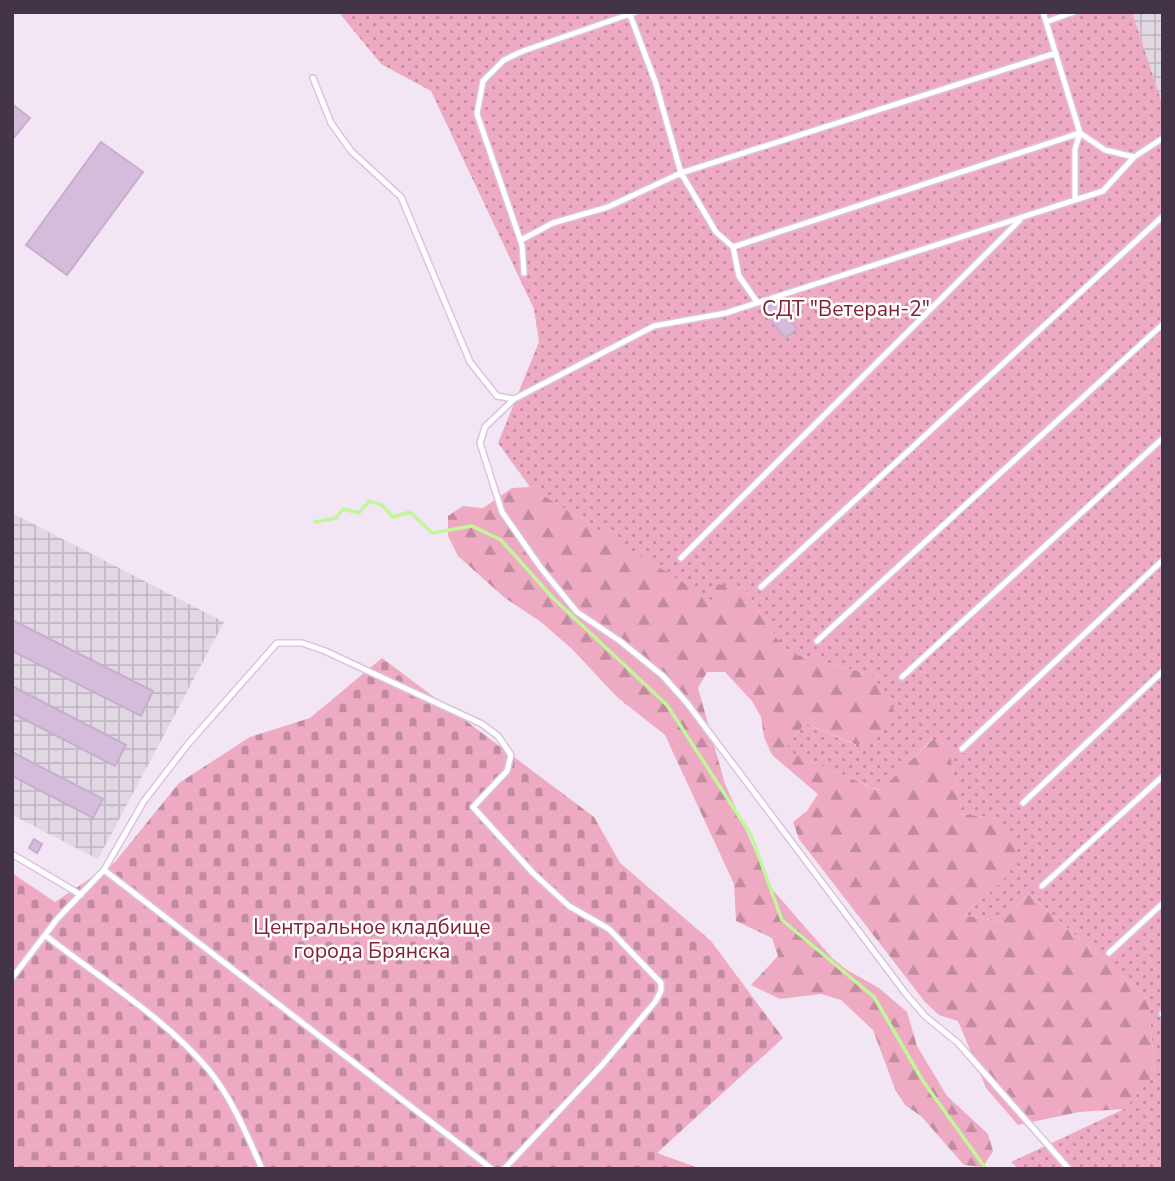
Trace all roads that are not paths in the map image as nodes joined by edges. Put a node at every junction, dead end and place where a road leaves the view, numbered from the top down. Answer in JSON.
{"nodes":[{"id":1,"x":1043,"y":12,"type":"edge"},
{"id":2,"x":1074,"y":12,"type":"edge"},
{"id":3,"x":631,"y":13,"type":"edge"},
{"id":4,"x":1046,"y":22,"type":"junction"},
{"id":5,"x":1056,"y":53,"type":"junction"},
{"id":6,"x":313,"y":78,"type":"dead end"},
{"id":7,"x":1080,"y":133,"type":"junction"},
{"id":8,"x":1163,"y":138,"type":"edge"},
{"id":9,"x":1134,"y":157,"type":"junction"},
{"id":10,"x":681,"y":173,"type":"junction"},
{"id":11,"x":1075,"y":201,"type":"junction"},
{"id":12,"x":1163,"y":216,"type":"edge"},
{"id":13,"x":1022,"y":218,"type":"junction"},
{"id":14,"x":521,"y":240,"type":"junction"},
{"id":15,"x":733,"y":247,"type":"junction"},
{"id":16,"x":524,"y":273,"type":"dead end"},
{"id":17,"x":757,"y":302,"type":"junction"},
{"id":18,"x":1163,"y":324,"type":"edge"},
{"id":19,"x":514,"y":399,"type":"junction"},
{"id":20,"x":1163,"y":438,"type":"edge"},
{"id":21,"x":681,"y":558,"type":"dead end"},
{"id":22,"x":1163,"y":560,"type":"edge"},
{"id":23,"x":761,"y":587,"type":"dead end"},
{"id":24,"x":817,"y":641,"type":"dead end"},
{"id":25,"x":1163,"y":671,"type":"edge"},
{"id":26,"x":902,"y":677,"type":"dead end"},
{"id":27,"x":962,"y":749,"type":"dead end"},
{"id":28,"x":1163,"y":776,"type":"edge"},
{"id":29,"x":1023,"y":803,"type":"dead end"},
{"id":30,"x":12,"y":854,"type":"edge"},
{"id":31,"x":104,"y":870,"type":"junction"},
{"id":32,"x":1042,"y":886,"type":"dead end"},
{"id":33,"x":80,"y":895,"type":"junction"},
{"id":34,"x":1163,"y":903,"type":"edge"},
{"id":35,"x":45,"y":935,"type":"junction"},
{"id":36,"x":1109,"y":953,"type":"dead end"},
{"id":37,"x":12,"y":978,"type":"edge"},
{"id":38,"x":262,"y":1169,"type":"edge"},
{"id":39,"x":492,"y":1169,"type":"edge"},
{"id":40,"x":505,"y":1169,"type":"edge"},
{"id":41,"x":1069,"y":1169,"type":"edge"}],
"edges":[{"from":1,"to":4,"type":"lane"},
{"from":2,"to":4,"type":"lane"},
{"from":3,"to":10,"type":"lane"},
{"from":3,"to":14,"type":"lane"},
{"from":4,"to":5,"type":"lane"},
{"from":5,"to":7,"type":"lane"},
{"from":5,"to":10,"type":"lane"},
{"from":6,"to":19,"type":"lane"},
{"from":7,"to":9,"type":"lane"},
{"from":7,"to":11,"type":"lane"},
{"from":7,"to":15,"type":"lane"},
{"from":8,"to":9,"type":"lane"},
{"from":9,"to":11,"type":"lane"},
{"from":10,"to":14,"type":"lane"},
{"from":10,"to":15,"type":"lane"},
{"from":11,"to":13,"type":"lane"},
{"from":12,"to":23,"type":"lane"},
{"from":13,"to":17,"type":"lane"},
{"from":13,"to":21,"type":"lane"},
{"from":14,"to":16,"type":"lane"},
{"from":15,"to":17,"type":"lane"},
{"from":17,"to":19,"type":"lane"},
{"from":18,"to":24,"type":"lane"},
{"from":19,"to":41,"type":"lane"},
{"from":20,"to":26,"type":"lane"},
{"from":22,"to":27,"type":"lane"},
{"from":25,"to":29,"type":"lane"},
{"from":28,"to":32,"type":"lane"},
{"from":30,"to":33,"type":"lane"},
{"from":31,"to":33,"type":"lane"},
{"from":31,"to":39,"type":"lane"},
{"from":31,"to":40,"type":"lane"},
{"from":33,"to":35,"type":"lane"},
{"from":34,"to":36,"type":"lane"},
{"from":35,"to":37,"type":"lane"},
{"from":35,"to":38,"type":"lane"}]}
